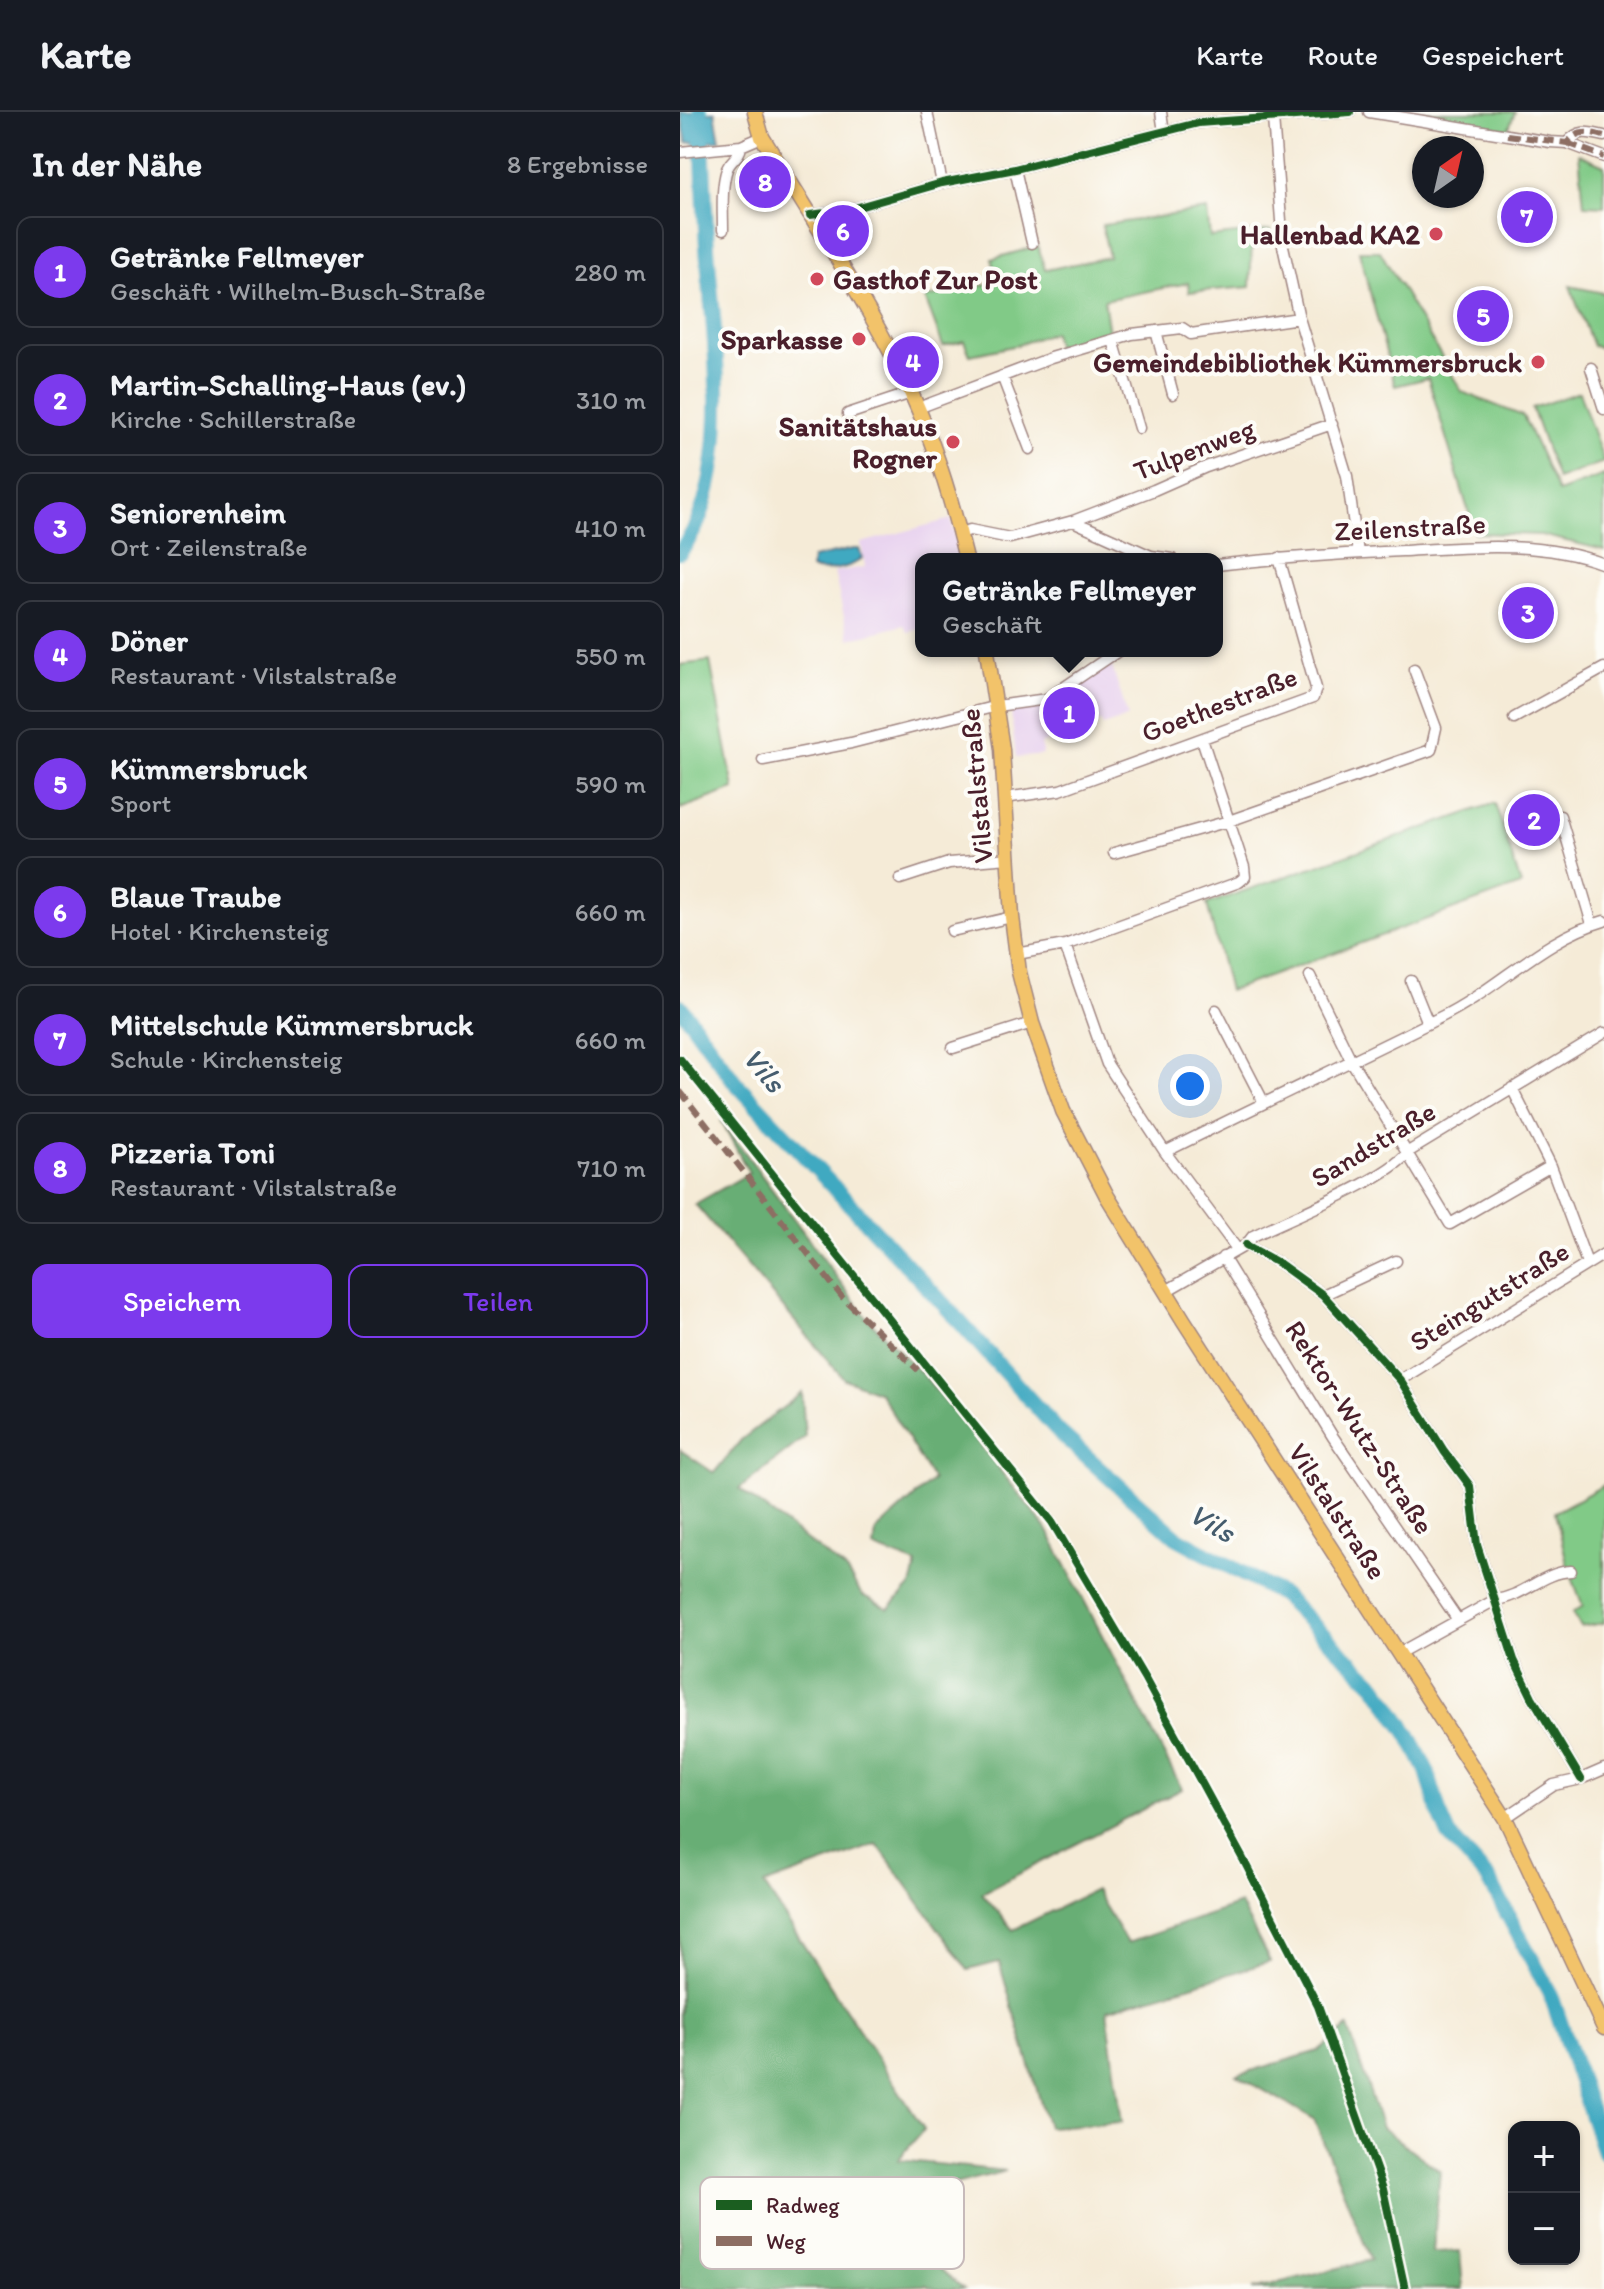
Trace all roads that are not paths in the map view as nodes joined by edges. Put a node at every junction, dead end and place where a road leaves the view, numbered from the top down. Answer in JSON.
{"nodes":[{"id":1,"x":755,"y":112,"type":"edge"},
{"id":2,"x":927,"y":112,"type":"edge"},
{"id":3,"x":1161,"y":112,"type":"edge"},
{"id":4,"x":1350,"y":112,"type":"edge"},
{"id":5,"x":1369,"y":112,"type":"edge"},
{"id":6,"x":1245,"y":116,"type":"edge"},
{"id":7,"x":1273,"y":118,"type":"junction"},
{"id":8,"x":1164,"y":132,"type":"junction"},
{"id":9,"x":1604,"y":136,"type":"edge"},
{"id":10,"x":762,"y":137,"type":"junction"},
{"id":11,"x":1567,"y":143,"type":"junction"},
{"id":12,"x":736,"y":147,"type":"junction"},
{"id":13,"x":680,"y":152,"type":"edge"},
{"id":14,"x":1604,"y":157,"type":"edge"},
{"id":15,"x":1015,"y":169,"type":"junction"},
{"id":16,"x":942,"y":183,"type":"junction"},
{"id":17,"x":810,"y":215,"type":"junction"},
{"id":18,"x":723,"y":230,"type":"dead end"},
{"id":19,"x":1032,"y":243,"type":"dead end"},
{"id":20,"x":1299,"y":318,"type":"junction"},
{"id":21,"x":1156,"y":331,"type":"junction"},
{"id":22,"x":1113,"y":340,"type":"junction"},
{"id":23,"x":1591,"y":368,"type":"dead end"},
{"id":24,"x":1002,"y":376,"type":"junction"},
{"id":25,"x":911,"y":393,"type":"junction"},
{"id":26,"x":1173,"y":394,"type":"dead end"},
{"id":27,"x":918,"y":408,"type":"junction"},
{"id":28,"x":1604,"y":409,"type":"edge"},
{"id":29,"x":848,"y":414,"type":"dead end"},
{"id":30,"x":1332,"y":424,"type":"junction"},
{"id":31,"x":1139,"y":428,"type":"dead end"},
{"id":32,"x":1030,"y":449,"type":"dead end"},
{"id":33,"x":1073,"y":521,"type":"junction"},
{"id":34,"x":960,"y":533,"type":"junction"},
{"id":35,"x":965,"y":553,"type":"edge"},
{"id":36,"x":1144,"y":553,"type":"edge"},
{"id":37,"x":1358,"y":553,"type":"junction"},
{"id":38,"x":1279,"y":558,"type":"junction"},
{"id":39,"x":1223,"y":564,"type":"edge"},
{"id":40,"x":1604,"y":564,"type":"edge"},
{"id":41,"x":988,"y":657,"type":"edge"},
{"id":42,"x":1109,"y":657,"type":"edge"},
{"id":43,"x":1604,"y":668,"type":"edge"},
{"id":44,"x":1414,"y":669,"type":"dead end"},
{"id":45,"x":997,"y":706,"type":"junction"},
{"id":46,"x":1514,"y":718,"type":"dead end"},
{"id":47,"x":1202,"y":739,"type":"junction"},
{"id":48,"x":763,"y":760,"type":"dead end"},
{"id":49,"x":1005,"y":798,"type":"junction"},
{"id":50,"x":1560,"y":816,"type":"dead end"},
{"id":51,"x":1229,"y":821,"type":"junction"},
{"id":52,"x":1114,"y":853,"type":"dead end"},
{"id":53,"x":1009,"y":858,"type":"junction"},
{"id":54,"x":900,"y":879,"type":"dead end"},
{"id":55,"x":1012,"y":917,"type":"junction"},
{"id":56,"x":1604,"y":921,"type":"edge"},
{"id":57,"x":1592,"y":924,"type":"junction"},
{"id":58,"x":952,"y":931,"type":"dead end"},
{"id":59,"x":1065,"y":945,"type":"junction"},
{"id":60,"x":1017,"y":954,"type":"junction"},
{"id":61,"x":1310,"y":976,"type":"dead end"},
{"id":62,"x":1411,"y":981,"type":"dead end"},
{"id":63,"x":1216,"y":1010,"type":"dead end"},
{"id":64,"x":1032,"y":1023,"type":"junction"},
{"id":65,"x":1428,"y":1023,"type":"junction"},
{"id":66,"x":1604,"y":1033,"type":"edge"},
{"id":67,"x":953,"y":1048,"type":"dead end"},
{"id":68,"x":1352,"y":1062,"type":"junction"},
{"id":69,"x":1512,"y":1088,"type":"junction"},
{"id":70,"x":1264,"y":1103,"type":"junction"},
{"id":71,"x":1165,"y":1152,"type":"junction"},
{"id":72,"x":1408,"y":1152,"type":"junction"},
{"id":73,"x":1551,"y":1166,"type":"junction"},
{"id":74,"x":1241,"y":1247,"type":"junction"},
{"id":75,"x":1604,"y":1254,"type":"edge"},
{"id":76,"x":1223,"y":1257,"type":"junction"},
{"id":77,"x":1396,"y":1261,"type":"dead end"},
{"id":78,"x":1587,"y":1263,"type":"junction"},
{"id":79,"x":1166,"y":1291,"type":"junction"},
{"id":80,"x":1323,"y":1295,"type":"junction"},
{"id":81,"x":1400,"y":1380,"type":"junction"},
{"id":82,"x":1571,"y":1571,"type":"dead end"},
{"id":83,"x":1495,"y":1600,"type":"junction"},
{"id":84,"x":1458,"y":1620,"type":"junction"},
{"id":85,"x":1399,"y":1653,"type":"junction"},
{"id":86,"x":1604,"y":1769,"type":"edge"},
{"id":87,"x":1581,"y":1779,"type":"junction"},
{"id":88,"x":1505,"y":1818,"type":"junction"},
{"id":89,"x":1604,"y":2028,"type":"edge"}],
"edges":[{"from":1,"to":10,"type":"main road"},
{"from":2,"to":16,"type":"street"},
{"from":3,"to":8,"type":"street"},
{"from":4,"to":7,"type":"street"},
{"from":5,"to":11,"type":"street"},
{"from":6,"to":7,"type":"street"},
{"from":6,"to":8,"type":"street"},
{"from":7,"to":20,"type":"street"},
{"from":8,"to":15,"type":"street"},
{"from":9,"to":11,"type":"street"},
{"from":10,"to":12,"type":"street"},
{"from":10,"to":17,"type":"main road"},
{"from":11,"to":14,"type":"street"},
{"from":12,"to":13,"type":"street"},
{"from":12,"to":18,"type":"street"},
{"from":15,"to":16,"type":"street"},
{"from":15,"to":19,"type":"street"},
{"from":16,"to":17,"type":"street"},
{"from":17,"to":25,"type":"main road"},
{"from":20,"to":21,"type":"street"},
{"from":20,"to":30,"type":"street"},
{"from":21,"to":22,"type":"street"},
{"from":21,"to":26,"type":"street"},
{"from":22,"to":24,"type":"street"},
{"from":22,"to":31,"type":"street"},
{"from":23,"to":28,"type":"street"},
{"from":24,"to":27,"type":"street"},
{"from":24,"to":32,"type":"street"},
{"from":25,"to":27,"type":"main road"},
{"from":25,"to":29,"type":"street"},
{"from":27,"to":34,"type":"main road"},
{"from":30,"to":33,"type":"street","name":"Tulpenweg"},
{"from":30,"to":37,"type":"street"},
{"from":33,"to":34,"type":"street"},
{"from":33,"to":36,"type":"street"},
{"from":34,"to":35,"type":"main road"},
{"from":37,"to":38,"type":"street","name":"Zeilenstraße"},
{"from":37,"to":40,"type":"street","name":"Zeilenstraße"},
{"from":38,"to":39,"type":"street","name":"Zeilenstraße"},
{"from":38,"to":47,"type":"street","name":"Goethestraße"},
{"from":41,"to":45,"type":"main road","name":"Vilstalstraße"},
{"from":42,"to":45,"type":"street"},
{"from":43,"to":46,"type":"street"},
{"from":44,"to":51,"type":"street"},
{"from":45,"to":48,"type":"street"},
{"from":45,"to":49,"type":"main road","name":"Vilstalstraße"},
{"from":47,"to":49,"type":"street","name":"Goethestraße"},
{"from":47,"to":51,"type":"street"},
{"from":49,"to":53,"type":"main road","name":"Vilstalstraße"},
{"from":50,"to":57,"type":"street"},
{"from":51,"to":52,"type":"street"},
{"from":51,"to":59,"type":"street"},
{"from":53,"to":54,"type":"street"},
{"from":53,"to":55,"type":"main road","name":"Vilstalstraße"},
{"from":55,"to":58,"type":"street"},
{"from":55,"to":60,"type":"main road","name":"Vilstalstraße"},
{"from":56,"to":57,"type":"street"},
{"from":57,"to":65,"type":"street"},
{"from":59,"to":60,"type":"street"},
{"from":59,"to":71,"type":"street"},
{"from":60,"to":64,"type":"main road","name":"Vilstalstraße"},
{"from":61,"to":68,"type":"street"},
{"from":62,"to":65,"type":"street"},
{"from":63,"to":70,"type":"street"},
{"from":64,"to":67,"type":"street"},
{"from":64,"to":79,"type":"main road","name":"Vilstalstraße"},
{"from":65,"to":68,"type":"street"},
{"from":66,"to":69,"type":"street","name":"Sandstraße"},
{"from":68,"to":70,"type":"street"},
{"from":68,"to":72,"type":"street"},
{"from":69,"to":72,"type":"street","name":"Sandstraße"},
{"from":69,"to":73,"type":"street"},
{"from":70,"to":71,"type":"street"},
{"from":71,"to":74,"type":"street"},
{"from":72,"to":73,"type":"street"},
{"from":72,"to":74,"type":"street","name":"Sandstraße"},
{"from":73,"to":78,"type":"street"},
{"from":74,"to":76,"type":"street","name":"Sandstraße"},
{"from":74,"to":80,"type":"street"},
{"from":75,"to":78,"type":"street","name":"Steingutstraße"},
{"from":76,"to":79,"type":"street","name":"Sandstraße"},
{"from":76,"to":84,"type":"street","name":"Rektor-Wutz-Straße"},
{"from":77,"to":80,"type":"street"},
{"from":78,"to":81,"type":"street","name":"Steingutstraße"},
{"from":79,"to":85,"type":"main road","name":"Vilstalstraße"},
{"from":80,"to":81,"type":"street"},
{"from":81,"to":83,"type":"street"},
{"from":82,"to":83,"type":"street"},
{"from":83,"to":84,"type":"street"},
{"from":83,"to":87,"type":"street"},
{"from":84,"to":85,"type":"street"},
{"from":85,"to":88,"type":"main road","name":"Vilstalstraße"},
{"from":86,"to":87,"type":"street"},
{"from":87,"to":88,"type":"street"},
{"from":88,"to":89,"type":"main road","name":"Vilstalstraße"}]}
